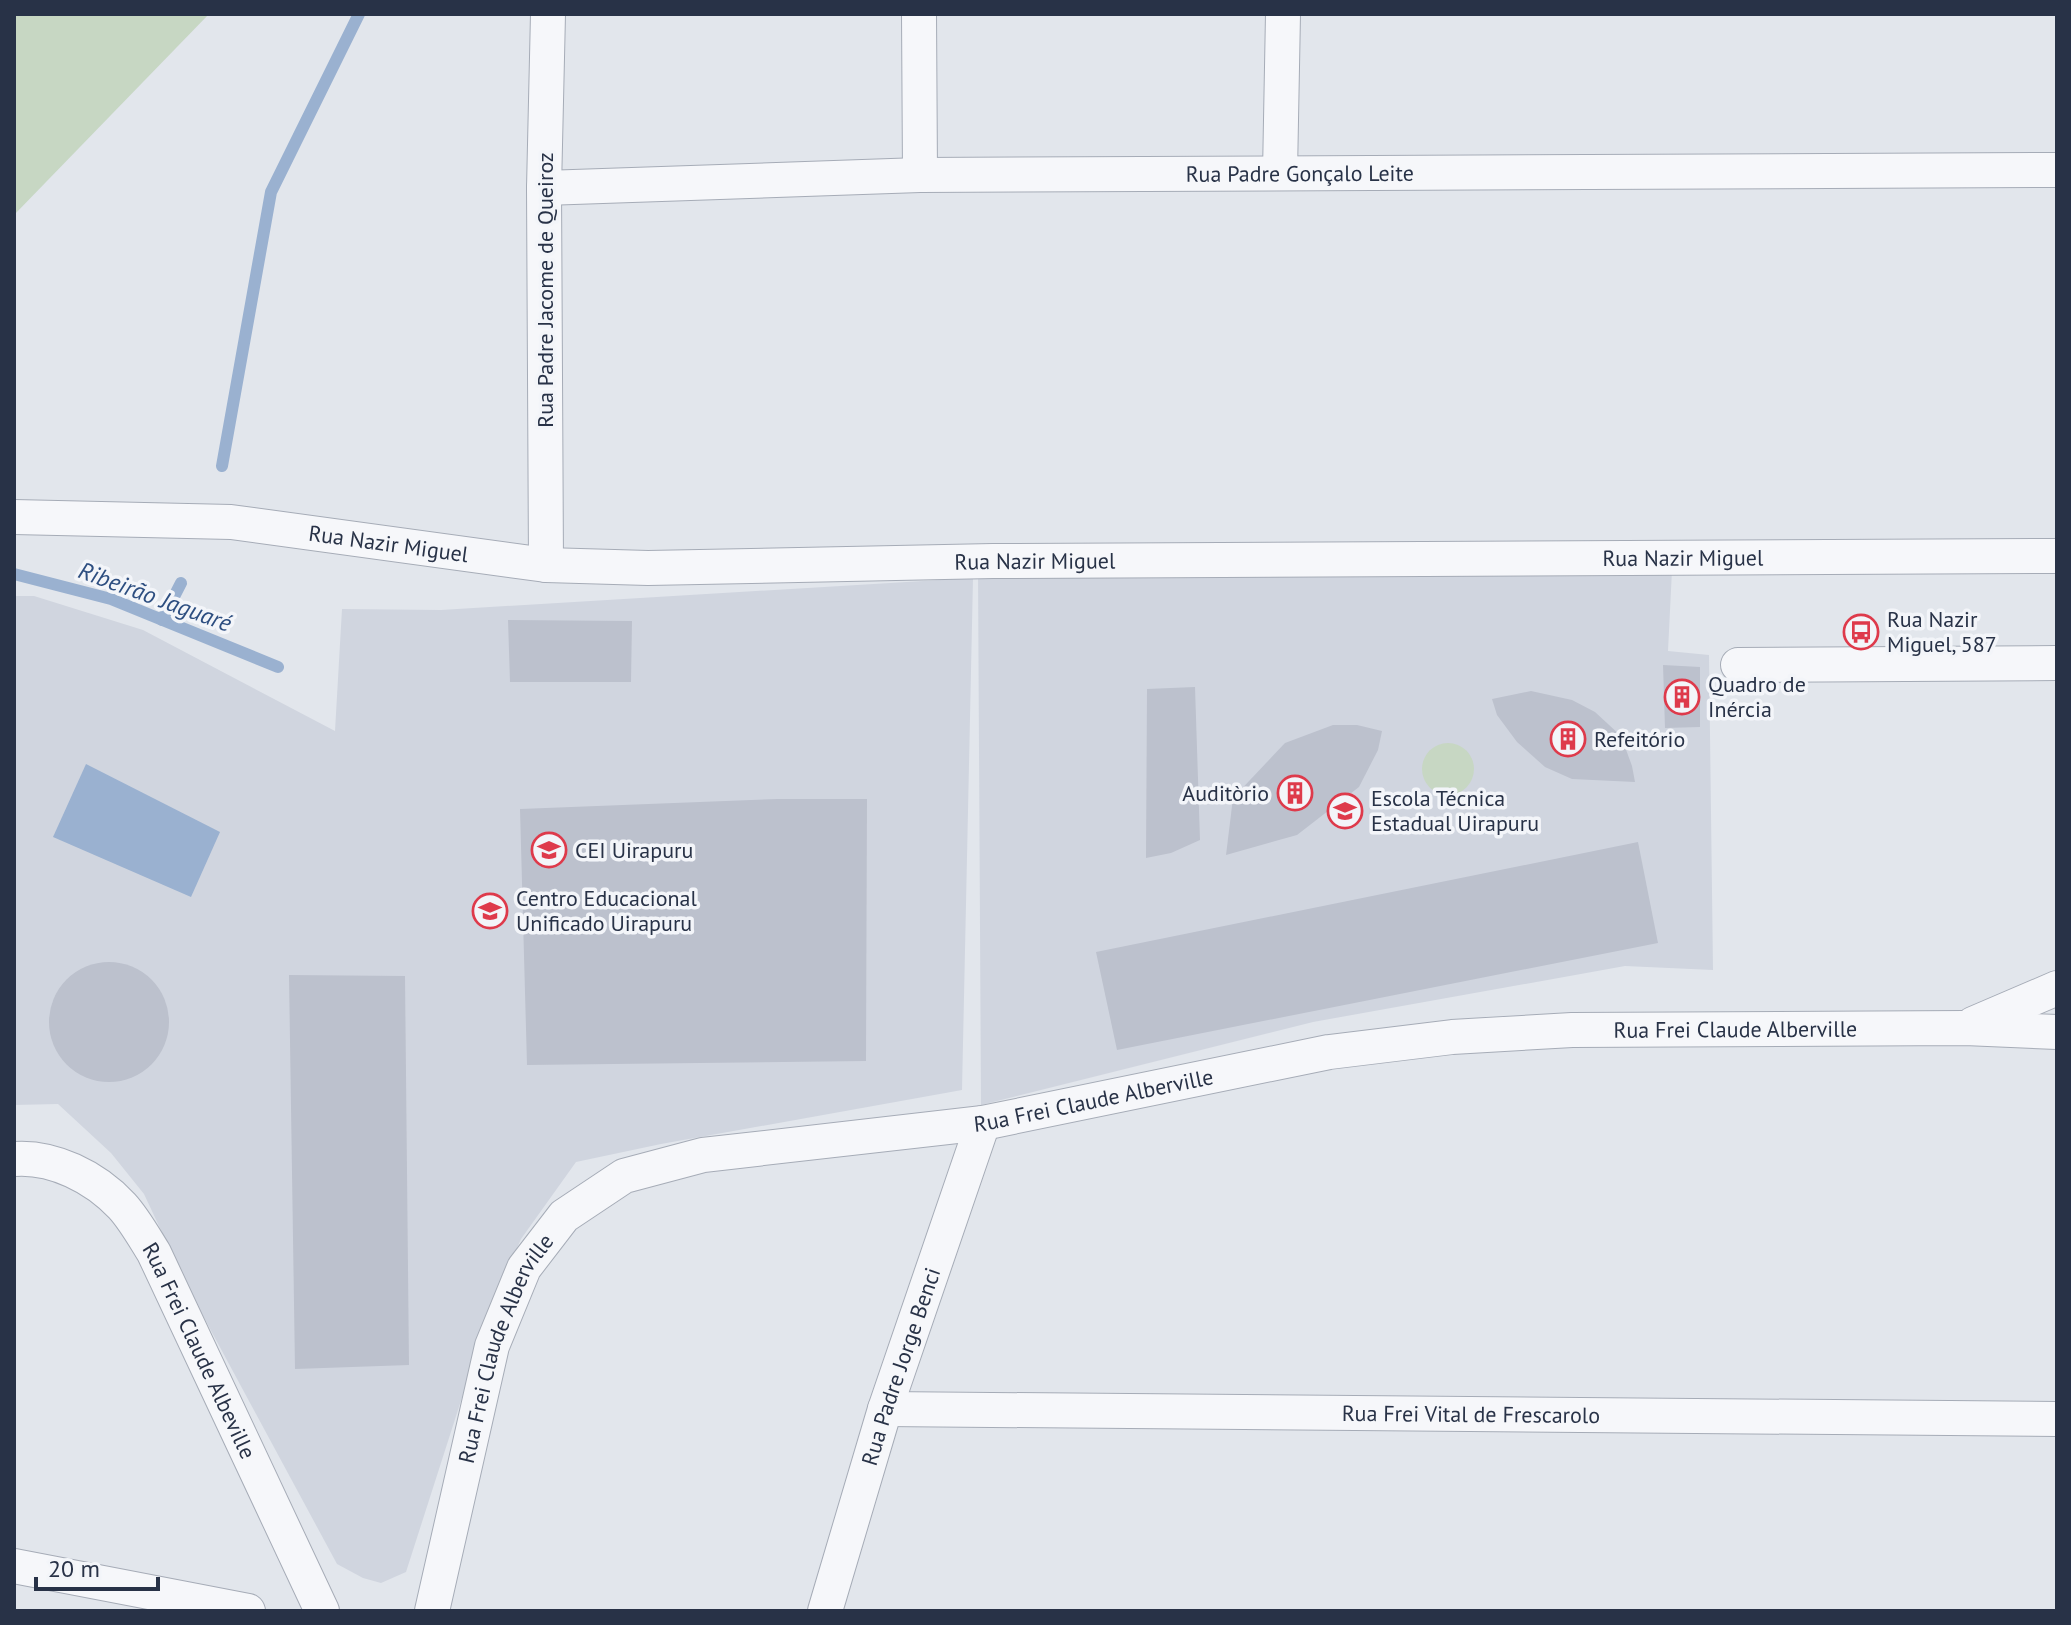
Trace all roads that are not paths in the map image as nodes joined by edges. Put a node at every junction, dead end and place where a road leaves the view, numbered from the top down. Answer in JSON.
{"nodes":[{"id":1,"x":548,"y":14,"type":"edge"},
{"id":2,"x":919,"y":14,"type":"edge"},
{"id":3,"x":1283,"y":14,"type":"edge"},
{"id":4,"x":2057,"y":170,"type":"edge"},
{"id":5,"x":1280,"y":173,"type":"junction"},
{"id":6,"x":920,"y":175,"type":"junction"},
{"id":7,"x":544,"y":188,"type":"junction"},
{"id":8,"x":14,"y":517,"type":"edge"},
{"id":9,"x":2057,"y":556,"type":"edge"},
{"id":10,"x":546,"y":565,"type":"junction"},
{"id":11,"x":2057,"y":663,"type":"edge"},
{"id":12,"x":1738,"y":665,"type":"dead end"},
{"id":13,"x":2057,"y":988,"type":"edge"},
{"id":14,"x":1965,"y":1028,"type":"junction"},
{"id":15,"x":2057,"y":1032,"type":"edge"},
{"id":16,"x":983,"y":1123,"type":"junction"},
{"id":17,"x":14,"y":1159,"type":"edge"},
{"id":18,"x":885,"y":1409,"type":"junction"},
{"id":19,"x":2057,"y":1419,"type":"edge"},
{"id":20,"x":14,"y":1566,"type":"edge"},
{"id":21,"x":248,"y":1611,"type":"edge"},
{"id":22,"x":322,"y":1611,"type":"edge"},
{"id":23,"x":432,"y":1611,"type":"edge"},
{"id":24,"x":825,"y":1611,"type":"edge"}],
"edges":[{"from":1,"to":7,"type":"street","name":"Rua Padre Jacome de Queiroz"},
{"from":2,"to":6,"type":"street"},
{"from":3,"to":5,"type":"street"},
{"from":4,"to":5,"type":"street","name":"Rua Padre Gonçalo Leite"},
{"from":5,"to":6,"type":"street","name":"Rua Padre Gonçalo Leite"},
{"from":6,"to":7,"type":"street","name":"Rua Padre Gonçalo Leite"},
{"from":7,"to":10,"type":"street","name":"Rua Padre Jacome de Queiroz"},
{"from":8,"to":10,"type":"street","name":"Rua Nazir Miguel"},
{"from":9,"to":10,"type":"street","name":"Rua Nazir Miguel"},
{"from":11,"to":12,"type":"street"},
{"from":13,"to":14,"type":"street"},
{"from":14,"to":15,"type":"street","name":"Rua Frei Claude Alberville"},
{"from":14,"to":16,"type":"street","name":"Rua Frei Claude Alberville"},
{"from":16,"to":18,"type":"street","name":"Rua Padre Jorge Benci"},
{"from":16,"to":23,"type":"street","name":"Rua Frei Claude Alberville"},
{"from":17,"to":22,"type":"street","name":"Rua Frei Claude Albeville"},
{"from":18,"to":19,"type":"street","name":"Rua Frei Vital de Frescarolo"},
{"from":18,"to":24,"type":"street","name":"Rua Padre Jorge Benci"},
{"from":20,"to":21,"type":"street"}]}
